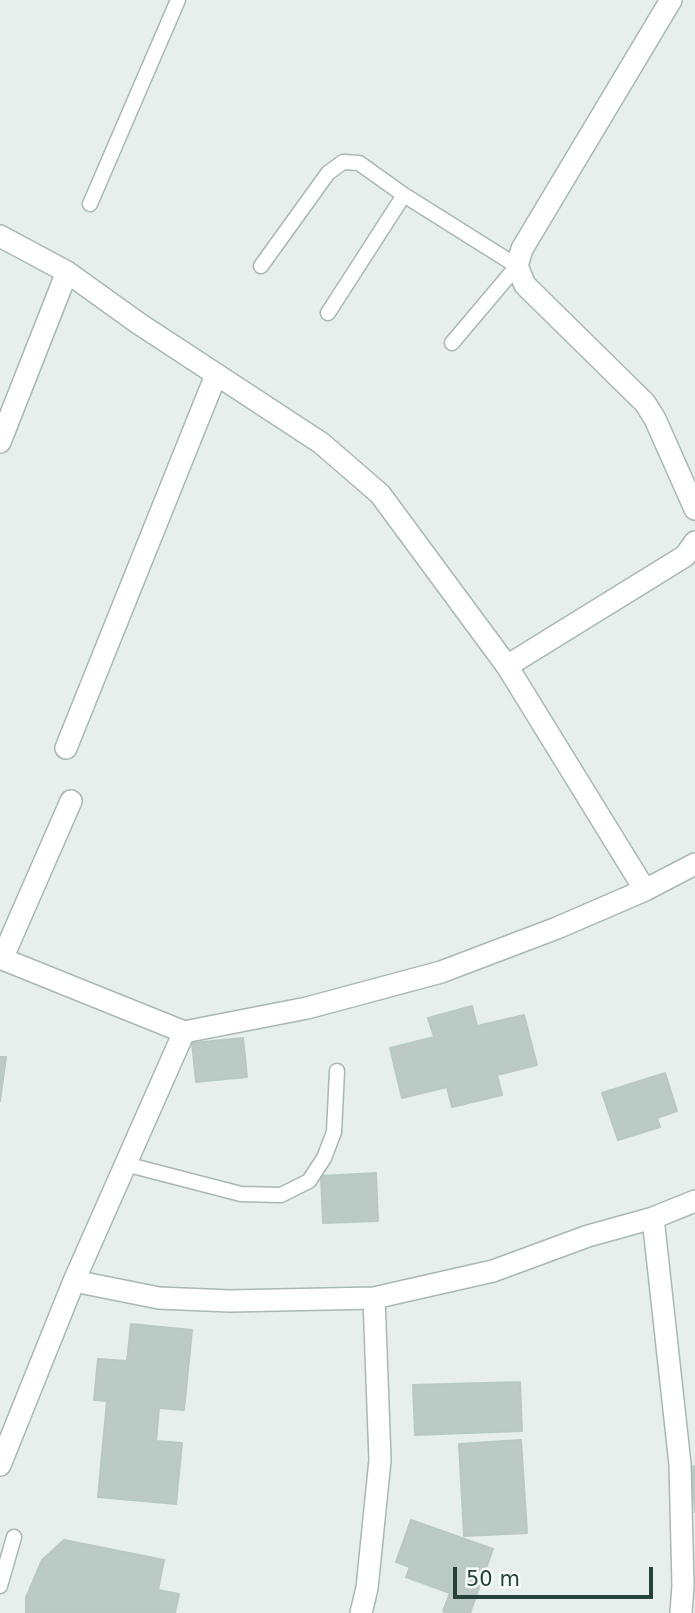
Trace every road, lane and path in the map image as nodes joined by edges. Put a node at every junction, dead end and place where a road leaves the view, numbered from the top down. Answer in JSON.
{"nodes":[{"id":1,"x":178,"y":0,"type":"edge"},
{"id":2,"x":671,"y":0,"type":"edge"},
{"id":3,"x":404,"y":195,"type":"junction"},
{"id":4,"x":90,"y":204,"type":"dead end"},
{"id":5,"x":0,"y":236,"type":"edge"},
{"id":6,"x":261,"y":266,"type":"dead end"},
{"id":7,"x":517,"y":266,"type":"junction"},
{"id":8,"x":67,"y":272,"type":"junction"},
{"id":9,"x":328,"y":313,"type":"dead end"},
{"id":10,"x":452,"y":343,"type":"dead end"},
{"id":11,"x":216,"y":375,"type":"junction"},
{"id":12,"x":0,"y":442,"type":"edge"},
{"id":13,"x":695,"y":509,"type":"edge"},
{"id":14,"x":695,"y":542,"type":"edge"},
{"id":15,"x":507,"y":666,"type":"junction"},
{"id":16,"x":66,"y":748,"type":"dead end"},
{"id":17,"x":71,"y":801,"type":"dead end"},
{"id":18,"x":695,"y":864,"type":"edge"},
{"id":19,"x":645,"y":890,"type":"junction"},
{"id":20,"x":1,"y":958,"type":"edge"},
{"id":21,"x":184,"y":1032,"type":"junction"},
{"id":22,"x":337,"y":1071,"type":"dead end"},
{"id":23,"x":125,"y":1164,"type":"junction"},
{"id":24,"x":695,"y":1201,"type":"edge"},
{"id":25,"x":653,"y":1218,"type":"junction"},
{"id":26,"x":74,"y":1281,"type":"junction"},
{"id":27,"x":374,"y":1298,"type":"junction"},
{"id":28,"x":10,"y":1416,"type":"edge"},
{"id":29,"x":0,"y":1465,"type":"edge"},
{"id":30,"x":14,"y":1537,"type":"dead end"},
{"id":31,"x":0,"y":1586,"type":"edge"},
{"id":32,"x":361,"y":1613,"type":"edge"},
{"id":33,"x":681,"y":1613,"type":"edge"}],
"edges":[{"from":1,"to":4,"type":"lane"},
{"from":2,"to":7,"type":"street"},
{"from":3,"to":6,"type":"lane"},
{"from":3,"to":7,"type":"lane"},
{"from":3,"to":9,"type":"lane"},
{"from":5,"to":8,"type":"street"},
{"from":7,"to":10,"type":"lane"},
{"from":7,"to":13,"type":"street"},
{"from":8,"to":11,"type":"street"},
{"from":8,"to":12,"type":"street"},
{"from":11,"to":15,"type":"street"},
{"from":11,"to":16,"type":"street"},
{"from":14,"to":15,"type":"street"},
{"from":15,"to":19,"type":"street"},
{"from":17,"to":20,"type":"street"},
{"from":18,"to":19,"type":"street"},
{"from":19,"to":21,"type":"street"},
{"from":20,"to":21,"type":"street"},
{"from":21,"to":23,"type":"street"},
{"from":22,"to":23,"type":"lane"},
{"from":23,"to":26,"type":"street"},
{"from":24,"to":25,"type":"street"},
{"from":25,"to":27,"type":"street"},
{"from":25,"to":33,"type":"street"},
{"from":26,"to":27,"type":"street"},
{"from":26,"to":28,"type":"street"},
{"from":27,"to":32,"type":"street"},
{"from":28,"to":29,"type":"street"},
{"from":30,"to":31,"type":"lane"}]}
